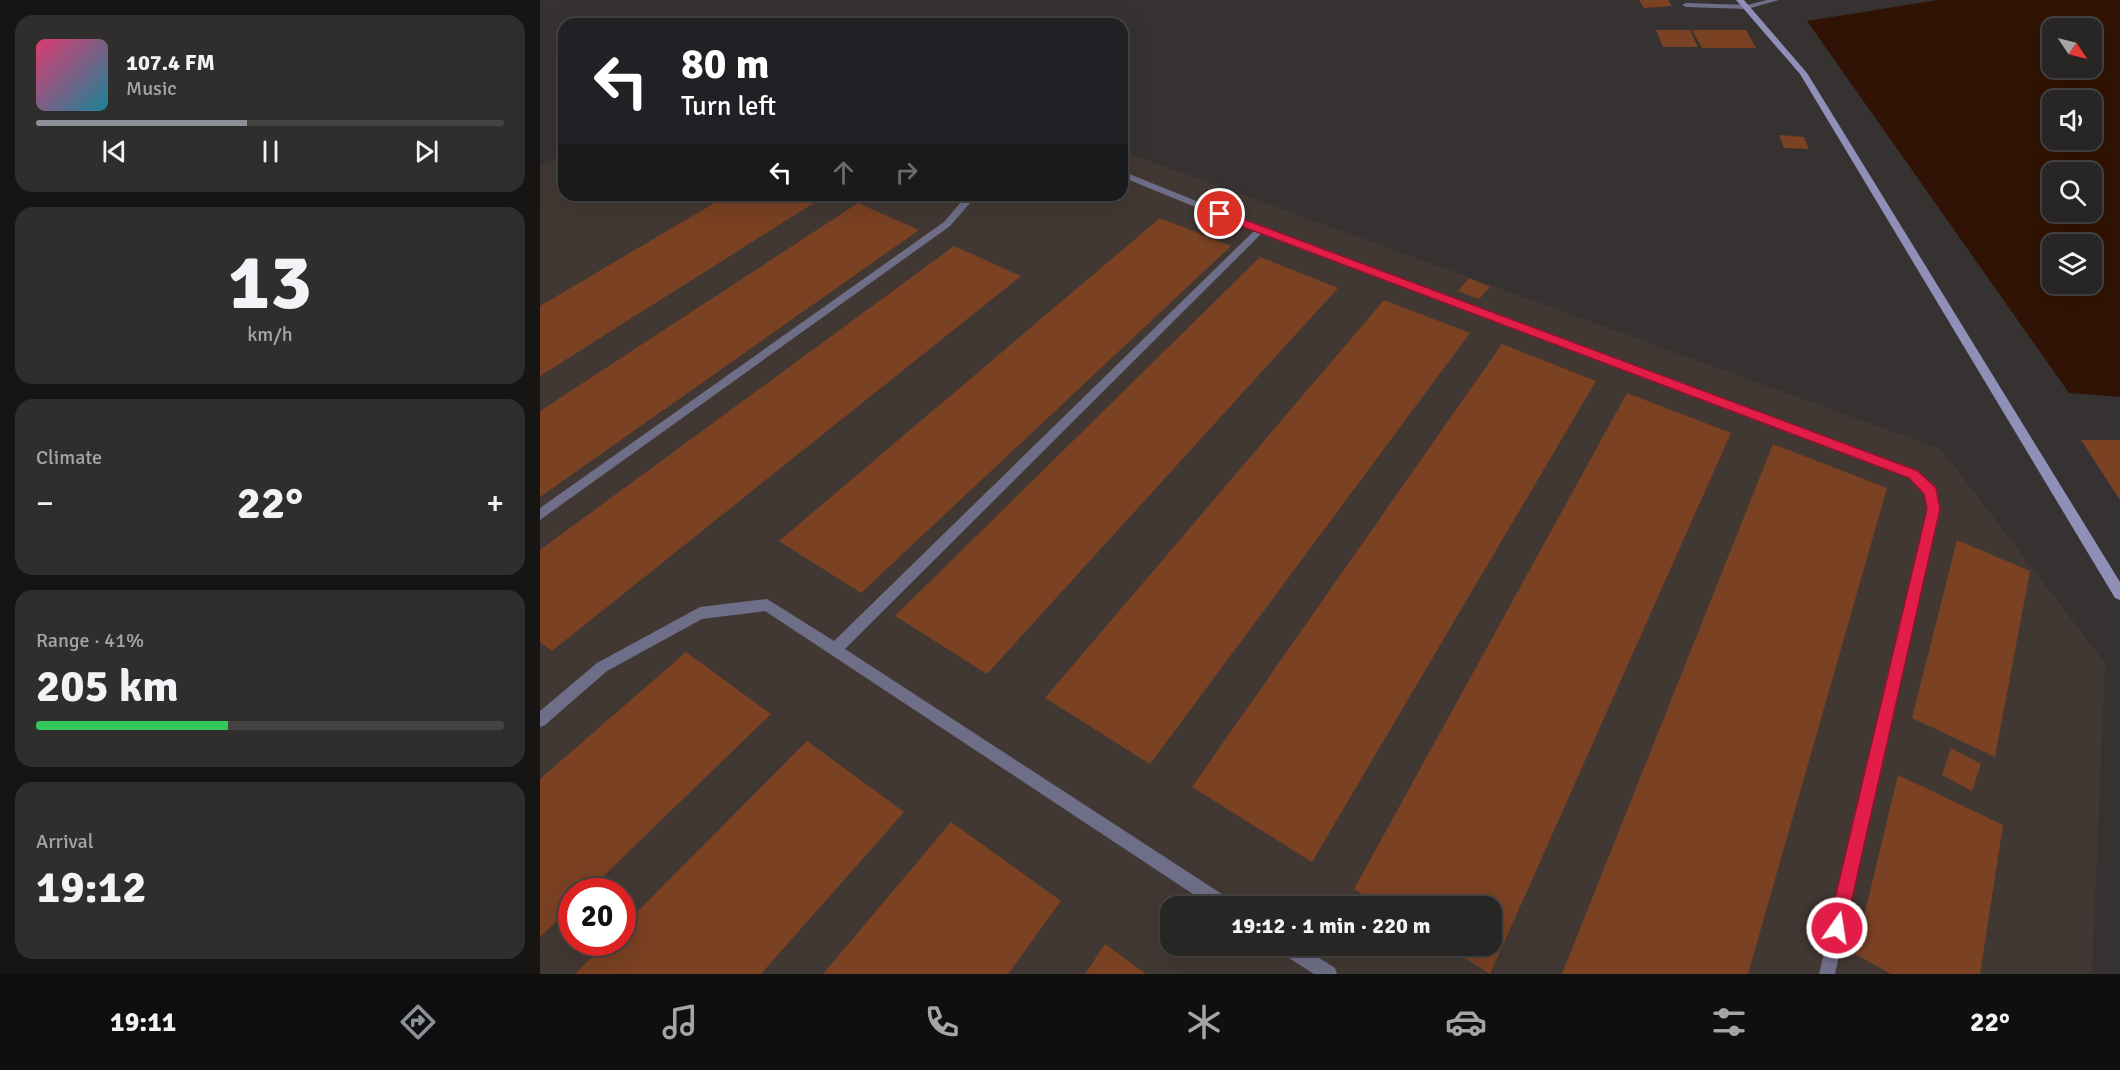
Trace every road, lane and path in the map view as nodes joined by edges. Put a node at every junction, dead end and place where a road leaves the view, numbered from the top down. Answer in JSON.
{"nodes":[{"id":1,"x":1775,"y":0,"type":"edge"},
{"id":2,"x":1743,"y":4,"type":"edge"},
{"id":3,"x":1686,"y":5,"type":"dead end"},
{"id":4,"x":1128,"y":176,"type":"edge"},
{"id":5,"x":967,"y":201,"type":"edge"},
{"id":6,"x":1260,"y":230,"type":"junction"},
{"id":7,"x":540,"y":515,"type":"edge"},
{"id":8,"x":2120,"y":594,"type":"edge"},
{"id":9,"x":834,"y":650,"type":"junction"},
{"id":10,"x":540,"y":720,"type":"edge"},
{"id":11,"x":1210,"y":896,"type":"edge"},
{"id":12,"x":1301,"y":956,"type":"edge"},
{"id":13,"x":1329,"y":974,"type":"edge"},
{"id":14,"x":1827,"y":974,"type":"edge"}],
"edges":[{"from":1,"to":2,"type":"lane"},
{"from":2,"to":3,"type":"lane"},
{"from":2,"to":8,"type":"street"},
{"from":4,"to":6,"type":"lane"},
{"from":5,"to":7,"type":"lane"},
{"from":6,"to":9,"type":"lane"},
{"from":6,"to":14,"type":"lane"},
{"from":9,"to":10,"type":"lane"},
{"from":9,"to":11,"type":"lane"},
{"from":12,"to":13,"type":"lane"}]}
